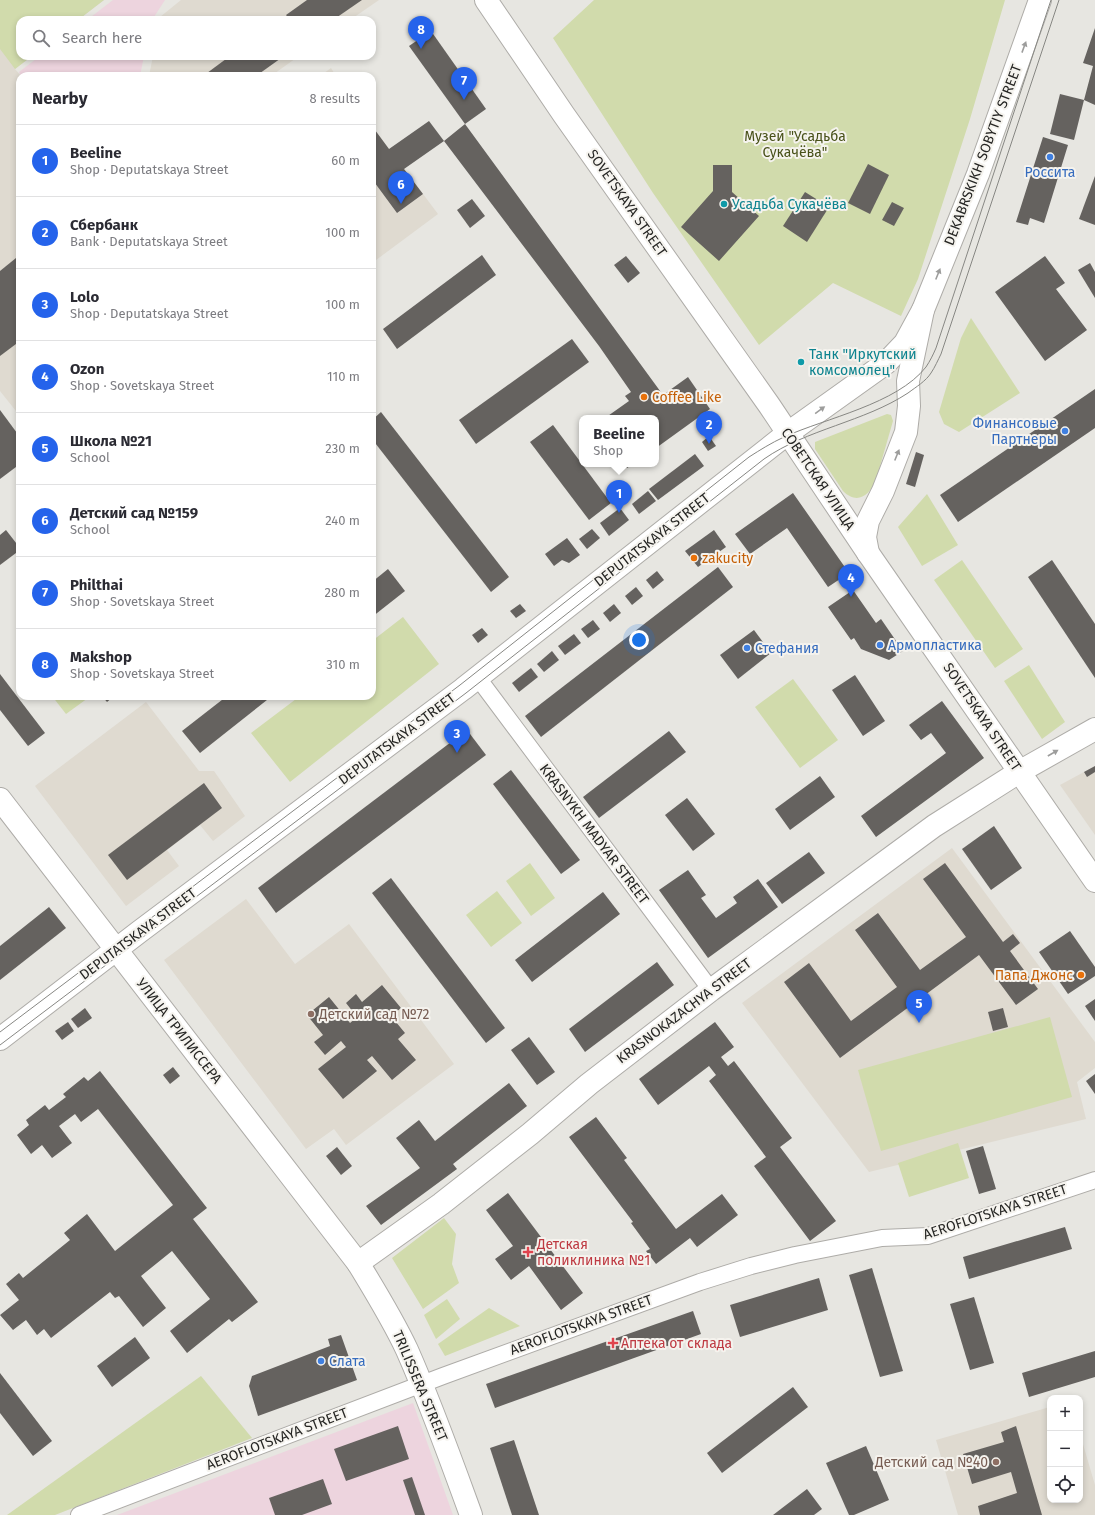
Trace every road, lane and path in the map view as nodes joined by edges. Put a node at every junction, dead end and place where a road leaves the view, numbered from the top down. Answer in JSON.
{"nodes":[{"id":1,"x":486,"y":0,"type":"edge"},
{"id":2,"x":1040,"y":0,"type":"edge"},
{"id":3,"x":923,"y":310,"type":"junction"},
{"id":4,"x":788,"y":433,"type":"junction"},
{"id":5,"x":883,"y":491,"type":"junction"},
{"id":6,"x":831,"y":498,"type":"junction"},
{"id":7,"x":868,"y":553,"type":"junction"},
{"id":8,"x":478,"y":678,"type":"junction"},
{"id":9,"x":1095,"y":729,"type":"edge"},
{"id":10,"x":1019,"y":772,"type":"junction"},
{"id":11,"x":0,"y":798,"type":"edge"},
{"id":12,"x":1095,"y":881,"type":"edge"},
{"id":13,"x":117,"y":950,"type":"junction"},
{"id":14,"x":711,"y":990,"type":"junction"},
{"id":15,"x":0,"y":1039,"type":"edge"},
{"id":16,"x":1095,"y":1180,"type":"edge"},
{"id":17,"x":358,"y":1263,"type":"junction"},
{"id":18,"x":421,"y":1385,"type":"junction"},
{"id":19,"x":78,"y":1515,"type":"edge"},
{"id":20,"x":470,"y":1515,"type":"edge"}],
"edges":[{"from":1,"to":4,"type":"main road","name":"СОВЕТСКАЯ УЛИЦА"},
{"from":3,"to":2,"type":"main road","name":"DEKABRSKIKH SOBYTIY STREET","one_way":true},
{"from":4,"to":3,"type":"main road","name":"DEPUTATSKAYA STREET","one_way":true},
{"from":5,"to":3,"type":"main road","one_way":true},
{"from":4,"to":6,"type":"main road","name":"СОВЕТСКАЯ УЛИЦА"},
{"from":4,"to":8,"type":"main road","name":"DEPUTATSKAYA STREET"},
{"from":5,"to":6,"type":"main road"},
{"from":5,"to":7,"type":"main road"},
{"from":6,"to":7,"type":"main road","name":"СОВЕТСКАЯ УЛИЦА"},
{"from":7,"to":10,"type":"main road","name":"SOVETSKAYA STREET"},
{"from":8,"to":13,"type":"main road","name":"DEPUTATSKAYA STREET"},
{"from":8,"to":14,"type":"street","name":"KRASNYKH MADYAR STREET"},
{"from":10,"to":9,"type":"main road","name":"KRASNOKAZACHYA STREET","one_way":true},
{"from":10,"to":12,"type":"main road","name":"SOVETSKAYA STREET"},
{"from":10,"to":14,"type":"main road","name":"KRASNOKAZACHYA STREET"},
{"from":11,"to":13,"type":"main road","name":"УЛИЦА ТРИЛИССЕРА"},
{"from":13,"to":15,"type":"main road","name":"DEPUTATSKAYA STREET"},
{"from":13,"to":17,"type":"main road","name":"УЛИЦА ТРИЛИССЕРА"},
{"from":14,"to":17,"type":"main road","name":"KRASNOKAZACHYA STREET"},
{"from":16,"to":18,"type":"street","name":"AEROFLOTSKAYA STREET"},
{"from":17,"to":18,"type":"main road","name":"TRILISSERA STREET"},
{"from":18,"to":19,"type":"street","name":"AEROFLOTSKAYA STREET"},
{"from":18,"to":20,"type":"main road","name":"TRILISSERA STREET"}]}
